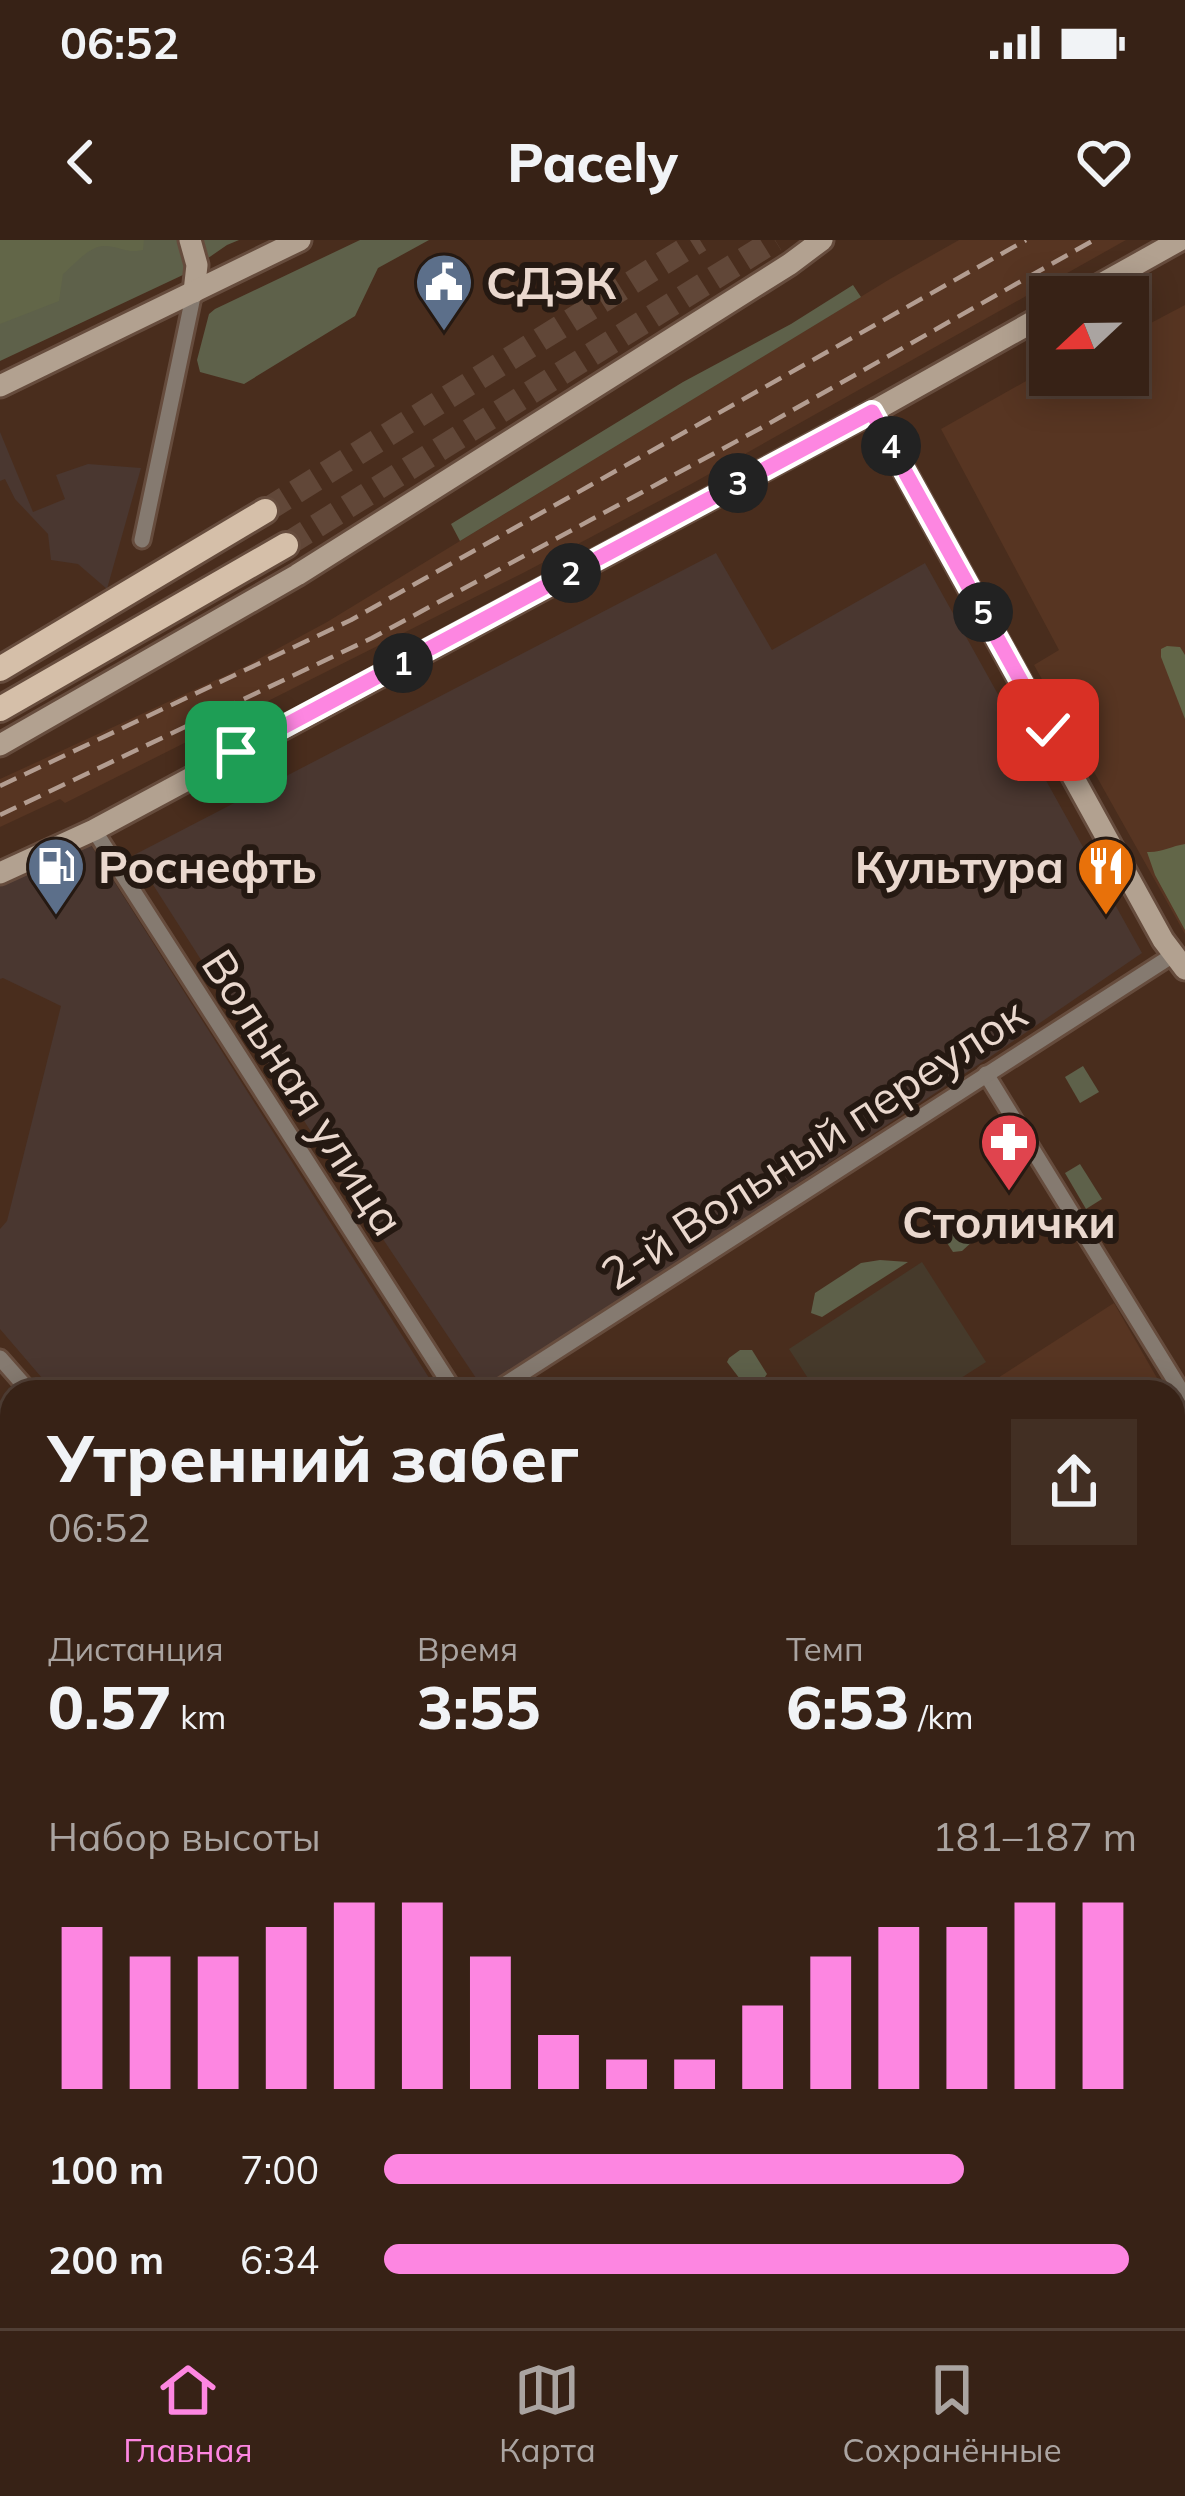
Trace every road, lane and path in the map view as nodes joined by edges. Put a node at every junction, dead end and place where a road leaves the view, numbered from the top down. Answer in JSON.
{"nodes":[{"id":1,"x":190,"y":240,"type":"edge"},
{"id":2,"x":300,"y":240,"type":"edge"},
{"id":3,"x":822,"y":240,"type":"edge"},
{"id":4,"x":1180,"y":240,"type":"edge"},
{"id":5,"x":1116,"y":276,"type":"edge"},
{"id":6,"x":194,"y":292,"type":"junction"},
{"id":7,"x":1029,"y":324,"type":"edge"},
{"id":8,"x":0,"y":386,"type":"edge"},
{"id":9,"x":872,"y":412,"type":"junction"},
{"id":10,"x":265,"y":511,"type":"tunnel mouth"},
{"id":11,"x":142,"y":539,"type":"dead end"},
{"id":12,"x":286,"y":545,"type":"tunnel mouth"},
{"id":13,"x":0,"y":669,"type":"edge"},
{"id":14,"x":0,"y":709,"type":"edge"},
{"id":15,"x":0,"y":745,"type":"edge"},
{"id":16,"x":94,"y":830,"type":"junction"},
{"id":17,"x":0,"y":873,"type":"edge"},
{"id":18,"x":1179,"y":962,"type":"edge"},
{"id":19,"x":986,"y":1074,"type":"junction"},
{"id":20,"x":447,"y":1380,"type":"edge"},
{"id":21,"x":512,"y":1380,"type":"edge"},
{"id":22,"x":1175,"y":1380,"type":"edge"}],
"edges":[{"from":1,"to":6,"type":"street"},
{"from":2,"to":6,"type":"street"},
{"from":3,"to":15,"type":"street"},
{"from":4,"to":5,"type":"street"},
{"from":6,"to":8,"type":"street"},
{"from":6,"to":11,"type":"street"},
{"from":7,"to":9,"type":"street"},
{"from":9,"to":16,"type":"street"},
{"from":9,"to":18,"type":"street"},
{"from":10,"to":13,"type":"main road"},
{"from":12,"to":14,"type":"main road"},
{"from":16,"to":17,"type":"street"},
{"from":16,"to":20,"type":"street","name":"Вольная улица"},
{"from":18,"to":19,"type":"street","name":"2-й Вольный переулок"},
{"from":19,"to":21,"type":"street","name":"2-й Вольный переулок"},
{"from":19,"to":22,"type":"street"}]}
